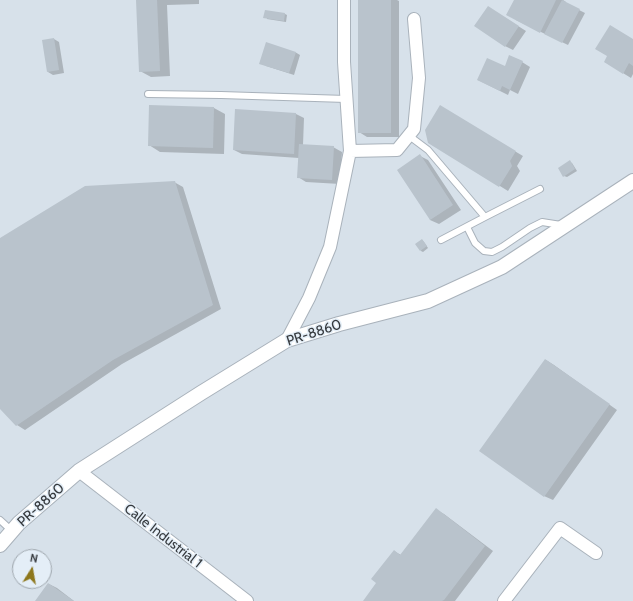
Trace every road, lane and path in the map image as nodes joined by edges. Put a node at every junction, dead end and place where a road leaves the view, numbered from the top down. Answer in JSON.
{"nodes":[{"id":1,"x":344,"y":0,"type":"edge"},
{"id":2,"x":414,"y":19,"type":"dead end"},
{"id":3,"x":148,"y":94,"type":"dead end"},
{"id":4,"x":346,"y":99,"type":"junction"},
{"id":5,"x":408,"y":135,"type":"junction"},
{"id":6,"x":350,"y":151,"type":"junction"},
{"id":7,"x":633,"y":181,"type":"edge"},
{"id":8,"x":540,"y":189,"type":"dead end"},
{"id":9,"x":485,"y":217,"type":"junction"},
{"id":10,"x":565,"y":226,"type":"junction"},
{"id":11,"x":466,"y":227,"type":"junction"},
{"id":12,"x":441,"y":240,"type":"dead end"},
{"id":13,"x":287,"y":340,"type":"junction"},
{"id":14,"x":79,"y":471,"type":"junction"},
{"id":15,"x":0,"y":520,"type":"edge"},
{"id":16,"x":12,"y":531,"type":"junction"},
{"id":17,"x":0,"y":545,"type":"edge"},
{"id":18,"x":596,"y":553,"type":"dead end"},
{"id":19,"x":247,"y":601,"type":"edge"},
{"id":20,"x":504,"y":601,"type":"edge"}],
"edges":[{"from":1,"to":4,"type":"street"},
{"from":2,"to":5,"type":"street"},
{"from":3,"to":4,"type":"lane"},
{"from":4,"to":6,"type":"street"},
{"from":5,"to":6,"type":"street"},
{"from":5,"to":9,"type":"lane"},
{"from":6,"to":13,"type":"street"},
{"from":7,"to":10,"type":"street","name":"PR-8860","number":"PR-8860"},
{"from":8,"to":9,"type":"lane"},
{"from":9,"to":11,"type":"lane"},
{"from":10,"to":11,"type":"lane"},
{"from":10,"to":13,"type":"street","name":"PR-8860","number":"PR-8860"},
{"from":11,"to":12,"type":"lane"},
{"from":13,"to":14,"type":"street","name":"PR-8860","number":"PR-8860"},
{"from":14,"to":16,"type":"street","name":"PR-8860","number":"PR-8860"},
{"from":14,"to":19,"type":"street","name":"Calle Industrial 1"},
{"from":15,"to":16,"type":"lane"},
{"from":16,"to":17,"type":"street","name":"PR-8860","number":"PR-8860"},
{"from":18,"to":20,"type":"street"}]}
